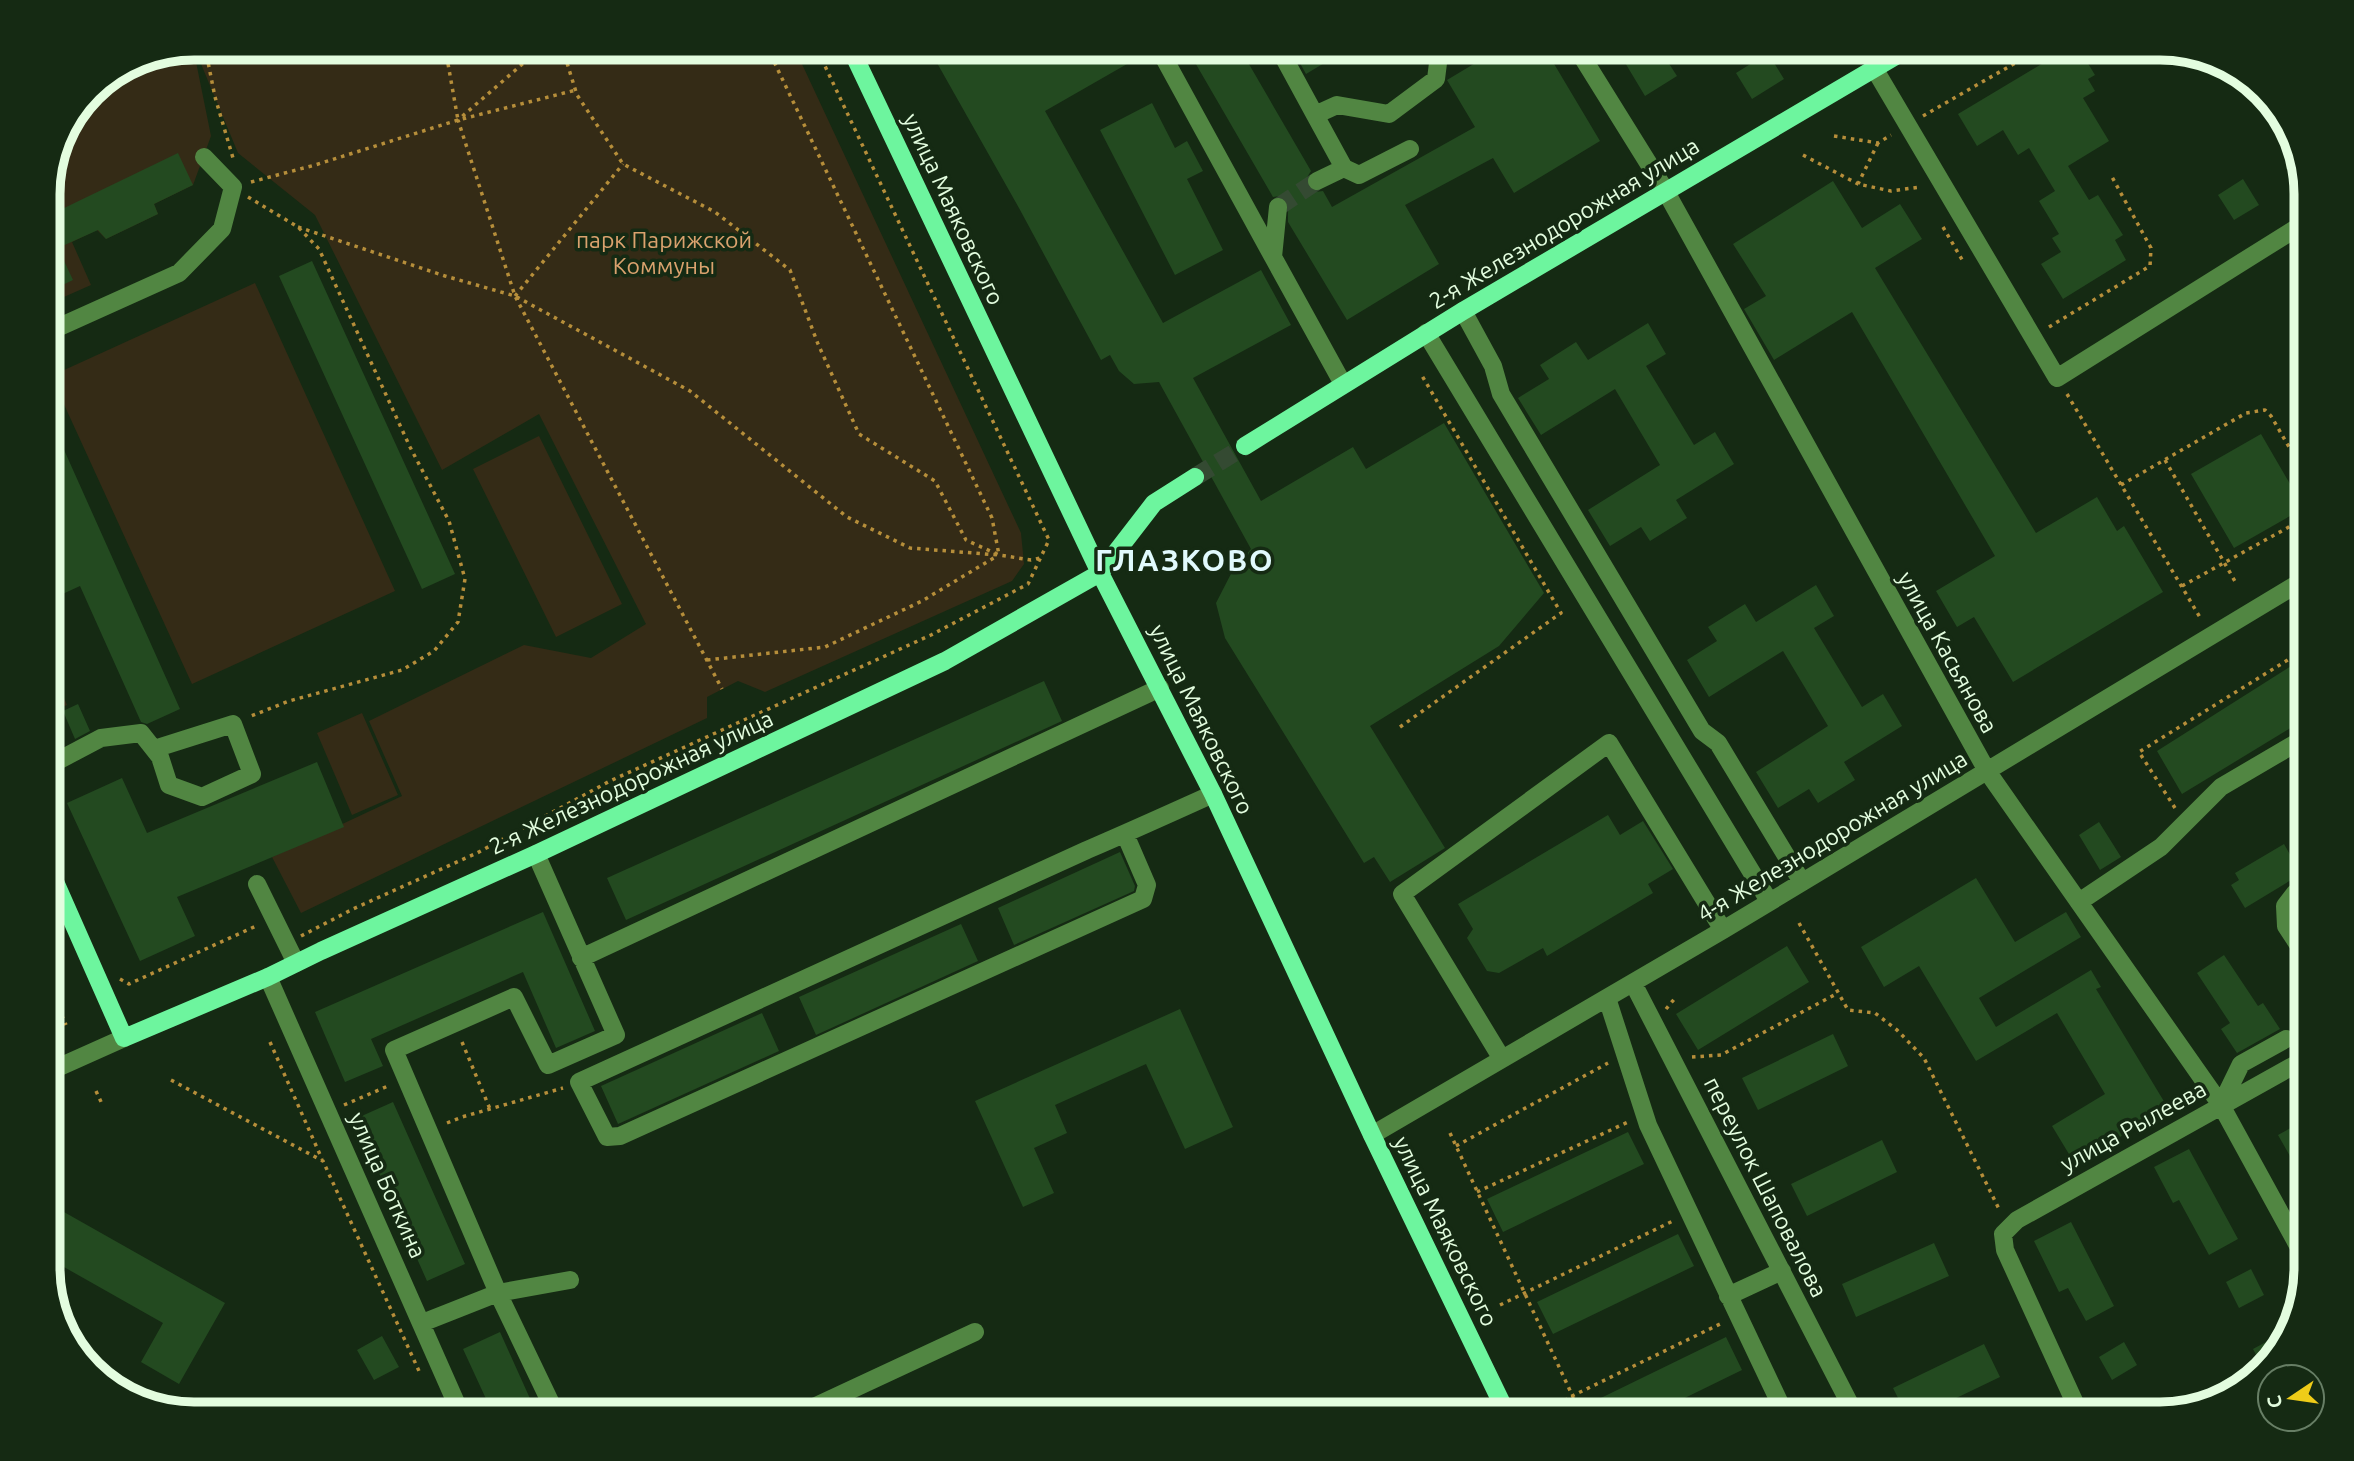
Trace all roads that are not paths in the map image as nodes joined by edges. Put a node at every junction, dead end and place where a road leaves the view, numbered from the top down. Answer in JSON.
{"nodes":[{"id":1,"x":856,"y":60,"type":"edge"},
{"id":2,"x":1165,"y":60,"type":"edge"},
{"id":3,"x":1285,"y":60,"type":"edge"},
{"id":4,"x":1438,"y":60,"type":"edge"},
{"id":5,"x":1584,"y":60,"type":"edge"},
{"id":6,"x":1888,"y":60,"type":"edge"},
{"id":7,"x":1874,"y":68,"type":"junction"},
{"id":8,"x":1315,"y":115,"type":"junction"},
{"id":9,"x":1410,"y":149,"type":"dead end"},
{"id":10,"x":204,"y":157,"type":"dead end"},
{"id":11,"x":1344,"y":168,"type":"junction"},
{"id":12,"x":1317,"y":181,"type":"tunnel mouth"},
{"id":13,"x":1665,"y":190,"type":"junction"},
{"id":14,"x":1278,"y":207,"type":"dead end"},
{"id":15,"x":2294,"y":230,"type":"edge"},
{"id":16,"x":1273,"y":257,"type":"junction"},
{"id":17,"x":1463,"y":311,"type":"junction"},
{"id":18,"x":60,"y":327,"type":"edge"},
{"id":19,"x":1426,"y":333,"type":"junction"},
{"id":20,"x":1343,"y":384,"type":"junction"},
{"id":21,"x":1245,"y":446,"type":"tunnel mouth"},
{"id":22,"x":1195,"y":477,"type":"tunnel mouth"},
{"id":23,"x":1100,"y":573,"type":"junction"},
{"id":24,"x":2294,"y":585,"type":"edge"},
{"id":25,"x":1160,"y":688,"type":"junction"},
{"id":26,"x":2294,"y":744,"type":"edge"},
{"id":27,"x":154,"y":749,"type":"junction"},
{"id":28,"x":60,"y":760,"type":"edge"},
{"id":29,"x":1987,"y":771,"type":"junction"},
{"id":30,"x":1213,"y":794,"type":"junction"},
{"id":31,"x":1125,"y":834,"type":"junction"},
{"id":32,"x":537,"y":854,"type":"junction"},
{"id":33,"x":1802,"y":881,"type":"junction"},
{"id":34,"x":257,"y":884,"type":"dead end"},
{"id":35,"x":60,"y":893,"type":"edge"},
{"id":36,"x":2294,"y":893,"type":"edge"},
{"id":37,"x":1769,"y":901,"type":"junction"},
{"id":38,"x":2079,"y":902,"type":"junction"},
{"id":39,"x":1723,"y":930,"type":"junction"},
{"id":40,"x":2294,"y":938,"type":"edge"},
{"id":41,"x":581,"y":958,"type":"junction"},
{"id":42,"x":296,"y":964,"type":"junction"},
{"id":43,"x":268,"y":977,"type":"junction"},
{"id":44,"x":1633,"y":982,"type":"junction"},
{"id":45,"x":1607,"y":998,"type":"junction"},
{"id":46,"x":124,"y":1038,"type":"junction"},
{"id":47,"x":2286,"y":1040,"type":"dead end"},
{"id":48,"x":1502,"y":1059,"type":"junction"},
{"id":49,"x":2294,"y":1065,"type":"edge"},
{"id":50,"x":60,"y":1067,"type":"edge"},
{"id":51,"x":2221,"y":1105,"type":"junction"},
{"id":52,"x":1373,"y":1135,"type":"junction"},
{"id":53,"x":2294,"y":1238,"type":"edge"},
{"id":54,"x":1782,"y":1271,"type":"junction"},
{"id":55,"x":570,"y":1280,"type":"dead end"},
{"id":56,"x":498,"y":1293,"type":"junction"},
{"id":57,"x":1728,"y":1296,"type":"junction"},
{"id":58,"x":422,"y":1323,"type":"junction"},
{"id":59,"x":975,"y":1332,"type":"dead end"},
{"id":60,"x":456,"y":1402,"type":"edge"},
{"id":61,"x":550,"y":1402,"type":"edge"},
{"id":62,"x":825,"y":1402,"type":"edge"},
{"id":63,"x":1501,"y":1402,"type":"edge"},
{"id":64,"x":1779,"y":1402,"type":"edge"},
{"id":65,"x":1849,"y":1402,"type":"edge"},
{"id":66,"x":2074,"y":1402,"type":"edge"}],
"edges":[{"from":1,"to":23,"type":"main road","name":"улица Маяковского"},
{"from":2,"to":16,"type":"street"},
{"from":3,"to":8,"type":"street"},
{"from":4,"to":8,"type":"street"},
{"from":5,"to":13,"type":"street","name":"улица Касьянова"},
{"from":6,"to":7,"type":"main road","name":"2-я Железнодорожная улица"},
{"from":7,"to":13,"type":"main road","name":"2-я Железнодорожная улица"},
{"from":7,"to":15,"type":"street"},
{"from":8,"to":11,"type":"street"},
{"from":9,"to":11,"type":"street"},
{"from":10,"to":18,"type":"street"},
{"from":11,"to":12,"type":"street"},
{"from":13,"to":17,"type":"main road","name":"2-я Железнодорожная улица"},
{"from":13,"to":29,"type":"street","name":"улица Касьянова"},
{"from":14,"to":16,"type":"street"},
{"from":16,"to":20,"type":"street"},
{"from":17,"to":19,"type":"main road","name":"2-я Железнодорожная улица"},
{"from":17,"to":33,"type":"street"},
{"from":19,"to":20,"type":"main road","name":"2-я Железнодорожная улица"},
{"from":19,"to":37,"type":"street"},
{"from":20,"to":21,"type":"main road","name":"2-я Железнодорожная улица"},
{"from":22,"to":23,"type":"main road","name":"2-я Железнодорожная улица"},
{"from":23,"to":25,"type":"main road","name":"улица Маяковского"},
{"from":23,"to":32,"type":"main road","name":"2-я Железнодорожная улица"},
{"from":24,"to":29,"type":"street","name":"4-я Железнодорожная улица"},
{"from":25,"to":30,"type":"main road","name":"улица Маяковского"},
{"from":25,"to":41,"type":"street"},
{"from":26,"to":38,"type":"street"},
{"from":27,"to":27,"type":"street"},
{"from":27,"to":28,"type":"street"},
{"from":29,"to":33,"type":"street","name":"4-я Железнодорожная улица"},
{"from":29,"to":38,"type":"street","name":"улица Касьянова"},
{"from":30,"to":31,"type":"street"},
{"from":30,"to":52,"type":"main road","name":"улица Маяковского"},
{"from":31,"to":31,"type":"street"},
{"from":32,"to":41,"type":"street"},
{"from":32,"to":42,"type":"main road","name":"2-я Железнодорожная улица"},
{"from":33,"to":37,"type":"street","name":"4-я Железнодорожная улица"},
{"from":34,"to":42,"type":"street"},
{"from":35,"to":46,"type":"main road"},
{"from":36,"to":40,"type":"street"},
{"from":37,"to":39,"type":"street","name":"4-я Железнодорожная улица"},
{"from":38,"to":51,"type":"street","name":"улица Касьянова"},
{"from":39,"to":44,"type":"street","name":"4-я Железнодорожная улица"},
{"from":39,"to":48,"type":"street"},
{"from":41,"to":56,"type":"street"},
{"from":42,"to":43,"type":"main road","name":"2-я Железнодорожная улица"},
{"from":43,"to":46,"type":"main road","name":"2-я Железнодорожная улица"},
{"from":43,"to":58,"type":"street","name":"улица Боткина"},
{"from":44,"to":45,"type":"street","name":"4-я Железнодорожная улица"},
{"from":44,"to":54,"type":"street","name":"переулок Шаповалова"},
{"from":45,"to":48,"type":"street","name":"4-я Железнодорожная улица"},
{"from":45,"to":57,"type":"street"},
{"from":46,"to":50,"type":"street","name":"2-я Железнодорожная улица"},
{"from":47,"to":51,"type":"street"},
{"from":48,"to":52,"type":"street","name":"4-я Железнодорожная улица"},
{"from":49,"to":51,"type":"street","name":"улица Рылеева"},
{"from":51,"to":53,"type":"street","name":"улица Касьянова"},
{"from":51,"to":66,"type":"street","name":"улица Рылеева"},
{"from":52,"to":63,"type":"main road","name":"улица Маяковского"},
{"from":54,"to":57,"type":"street"},
{"from":54,"to":65,"type":"street","name":"переулок Шаповалова"},
{"from":55,"to":56,"type":"street"},
{"from":56,"to":58,"type":"street"},
{"from":56,"to":61,"type":"street"},
{"from":57,"to":64,"type":"street"},
{"from":58,"to":60,"type":"street","name":"улица Боткина"},
{"from":59,"to":62,"type":"street"}]}
